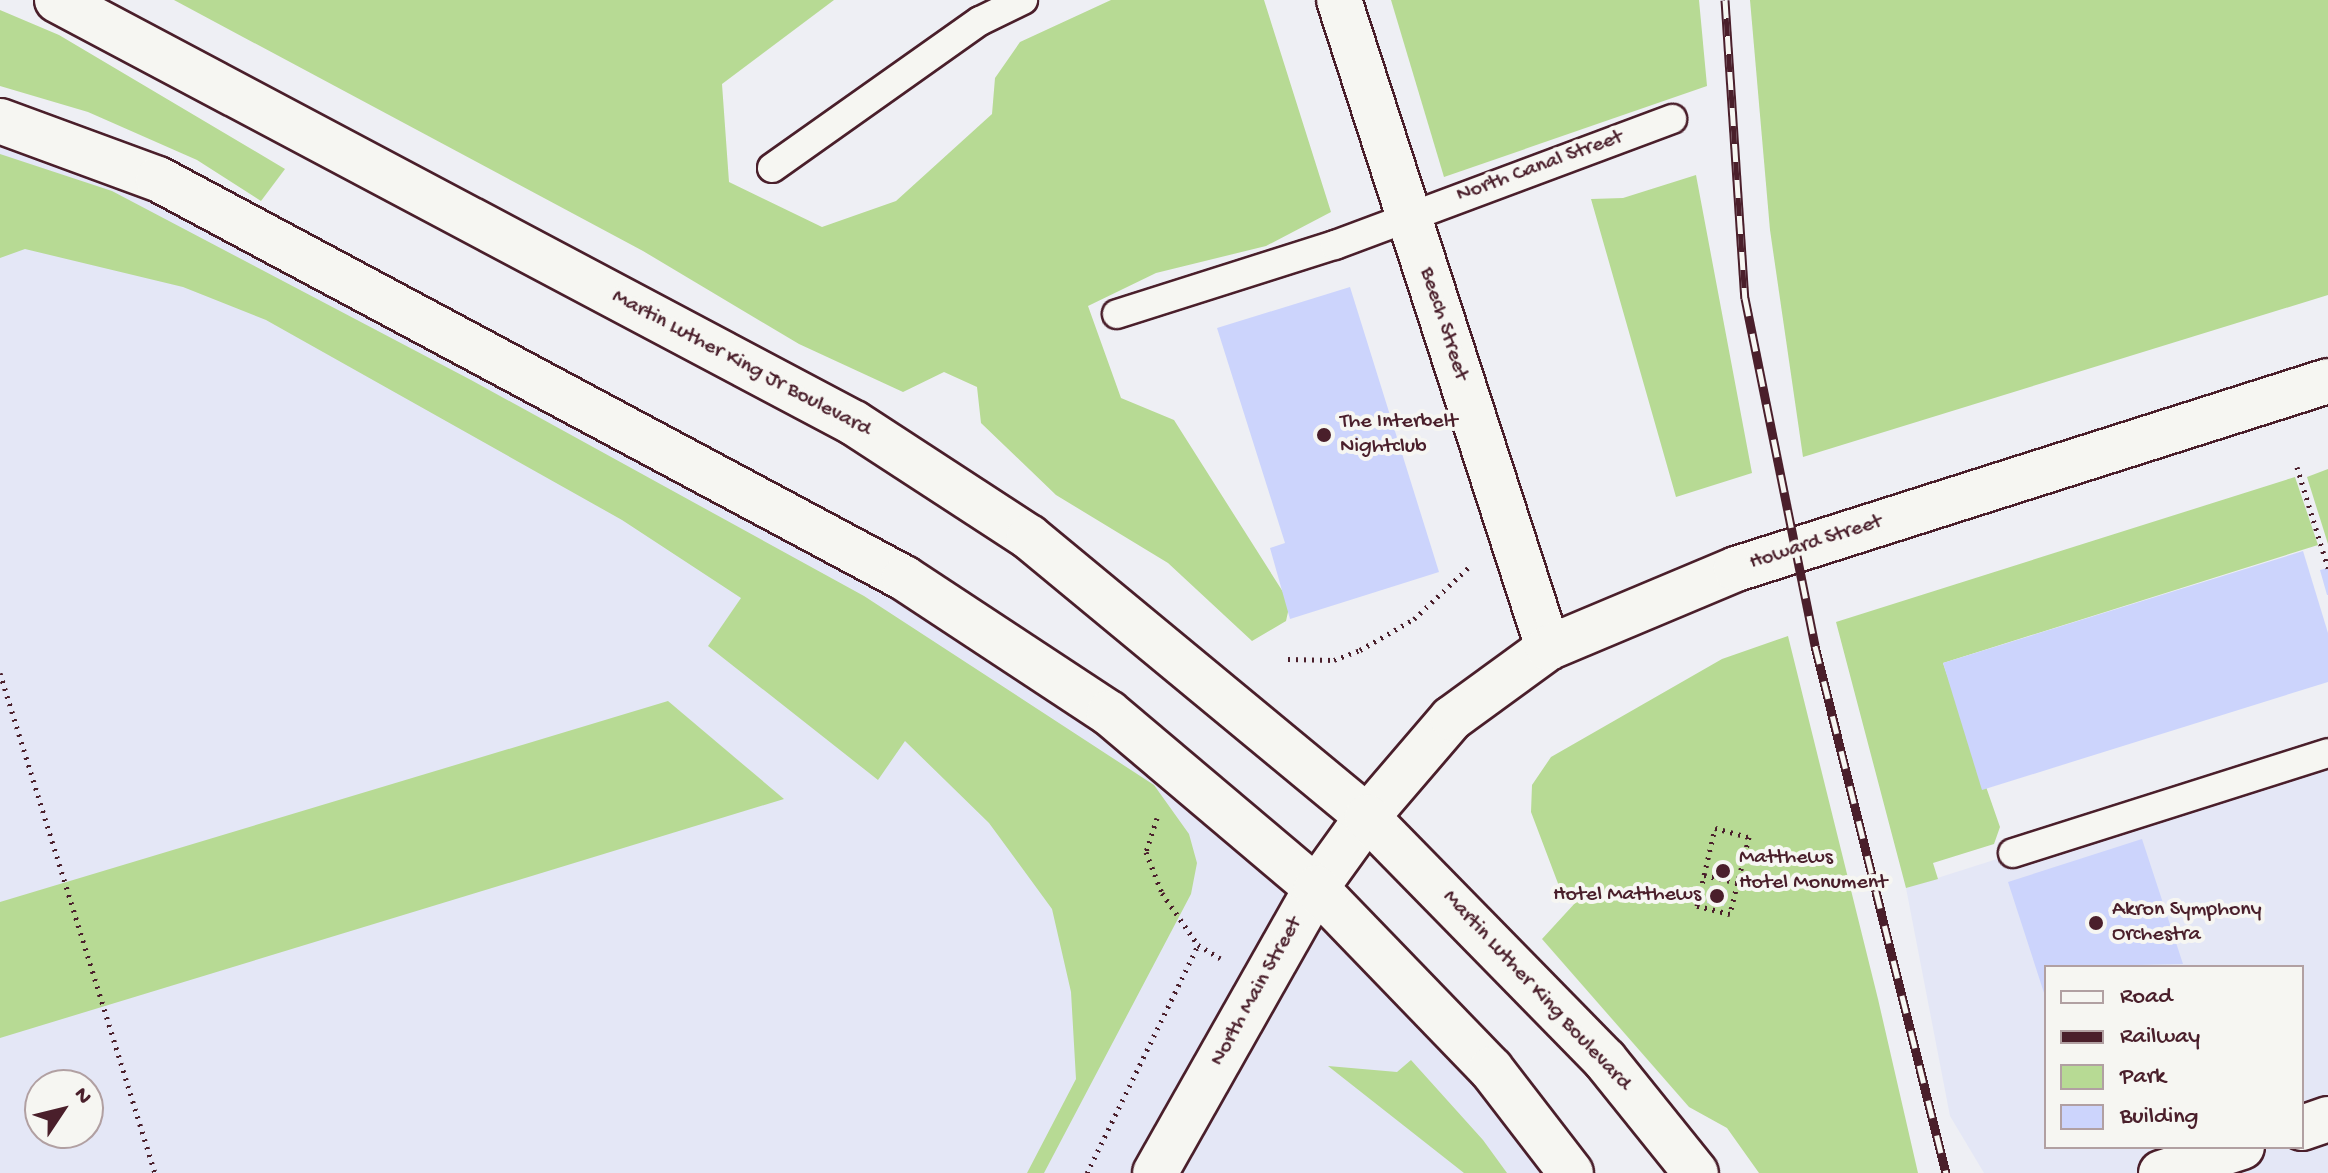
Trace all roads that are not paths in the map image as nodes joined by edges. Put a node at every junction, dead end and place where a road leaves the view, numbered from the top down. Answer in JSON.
{"nodes":[{"id":1,"x":57,"y":0,"type":"edge"},
{"id":2,"x":1023,"y":0,"type":"edge"},
{"id":3,"x":1339,"y":0,"type":"edge"},
{"id":4,"x":1672,"y":119,"type":"dead end"},
{"id":5,"x":0,"y":121,"type":"edge"},
{"id":6,"x":772,"y":168,"type":"dead end"},
{"id":7,"x":1407,"y":214,"type":"junction"},
{"id":8,"x":1117,"y":314,"type":"dead end"},
{"id":9,"x":2328,"y":381,"type":"edge"},
{"id":10,"x":1548,"y":648,"type":"junction"},
{"id":11,"x":2328,"y":753,"type":"edge"},
{"id":12,"x":1367,"y":817,"type":"junction"},
{"id":13,"x":2013,"y":853,"type":"dead end"},
{"id":14,"x":1316,"y":888,"type":"junction"},
{"id":15,"x":2328,"y":1119,"type":"edge"},
{"id":16,"x":2304,"y":1127,"type":"edge"},
{"id":17,"x":2236,"y":1149,"type":"edge"},
{"id":18,"x":1155,"y":1173,"type":"edge"},
{"id":19,"x":1571,"y":1173,"type":"edge"},
{"id":20,"x":1696,"y":1173,"type":"edge"},
{"id":21,"x":2161,"y":1173,"type":"edge"}],
"edges":[{"from":1,"to":12,"type":"main road","name":"Martin Luther King Jr Boulevard"},
{"from":2,"to":6,"type":"lane"},
{"from":3,"to":7,"type":"main road","name":"Beech Street"},
{"from":4,"to":7,"type":"lane","name":"North Canal Street"},
{"from":5,"to":14,"type":"main road"},
{"from":7,"to":8,"type":"lane","name":"North Canal Street"},
{"from":7,"to":10,"type":"main road","name":"Beech Street"},
{"from":9,"to":10,"type":"main road","name":"Howard Street"},
{"from":10,"to":12,"type":"main road","name":"Howard Street"},
{"from":11,"to":13,"type":"lane"},
{"from":12,"to":14,"type":"main road","name":"North Main Street"},
{"from":12,"to":20,"type":"main road","name":"Martin Luther King Boulevard"},
{"from":14,"to":18,"type":"main road","name":"North Main Street"},
{"from":14,"to":19,"type":"main road"},
{"from":15,"to":16,"type":"main road"},
{"from":17,"to":21,"type":"main road"}]}
